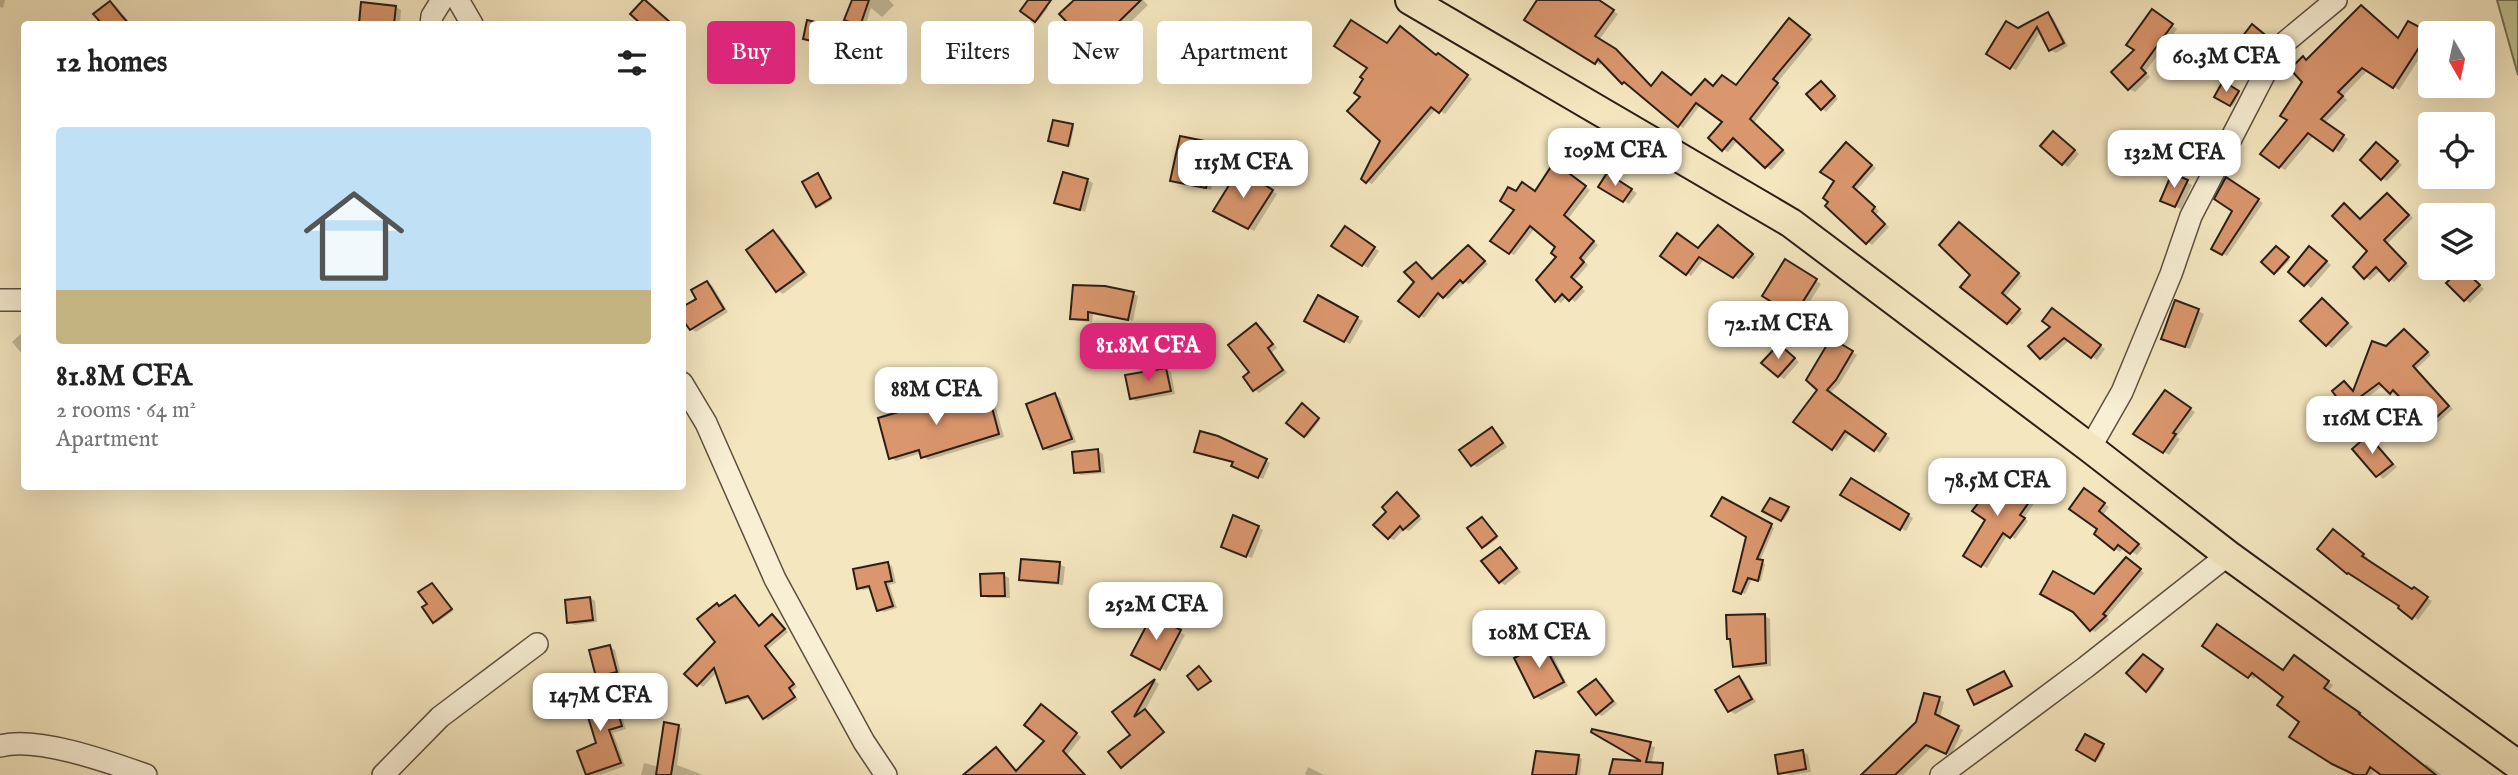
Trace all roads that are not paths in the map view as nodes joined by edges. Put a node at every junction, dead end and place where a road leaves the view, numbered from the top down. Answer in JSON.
{"nodes":[{"id":1,"x":442,"y":0,"type":"edge"},
{"id":2,"x":458,"y":0,"type":"edge"},
{"id":3,"x":1410,"y":0,"type":"edge"},
{"id":4,"x":2336,"y":0,"type":"edge"},
{"id":5,"x":431,"y":21,"type":"edge"},
{"id":6,"x":470,"y":21,"type":"edge"},
{"id":7,"x":0,"y":300,"type":"edge"},
{"id":8,"x":21,"y":300,"type":"edge"},
{"id":9,"x":686,"y":390,"type":"edge"},
{"id":10,"x":2090,"y":448,"type":"junction"},
{"id":11,"x":2228,"y":555,"type":"junction"},
{"id":12,"x":537,"y":644,"type":"dead end"},
{"id":13,"x":0,"y":746,"type":"edge"},
{"id":14,"x":2518,"y":765,"type":"edge"},
{"id":15,"x":146,"y":775,"type":"edge"},
{"id":16,"x":383,"y":775,"type":"edge"},
{"id":17,"x":886,"y":775,"type":"edge"},
{"id":18,"x":1941,"y":775,"type":"edge"}],
"edges":[{"from":1,"to":5,"type":"street"},
{"from":2,"to":6,"type":"street"},
{"from":3,"to":10,"type":"main road"},
{"from":4,"to":10,"type":"street"},
{"from":7,"to":8,"type":"street"},
{"from":9,"to":17,"type":"street"},
{"from":10,"to":11,"type":"main road"},
{"from":11,"to":14,"type":"main road"},
{"from":11,"to":18,"type":"street"},
{"from":12,"to":16,"type":"street"},
{"from":13,"to":15,"type":"street"}]}
